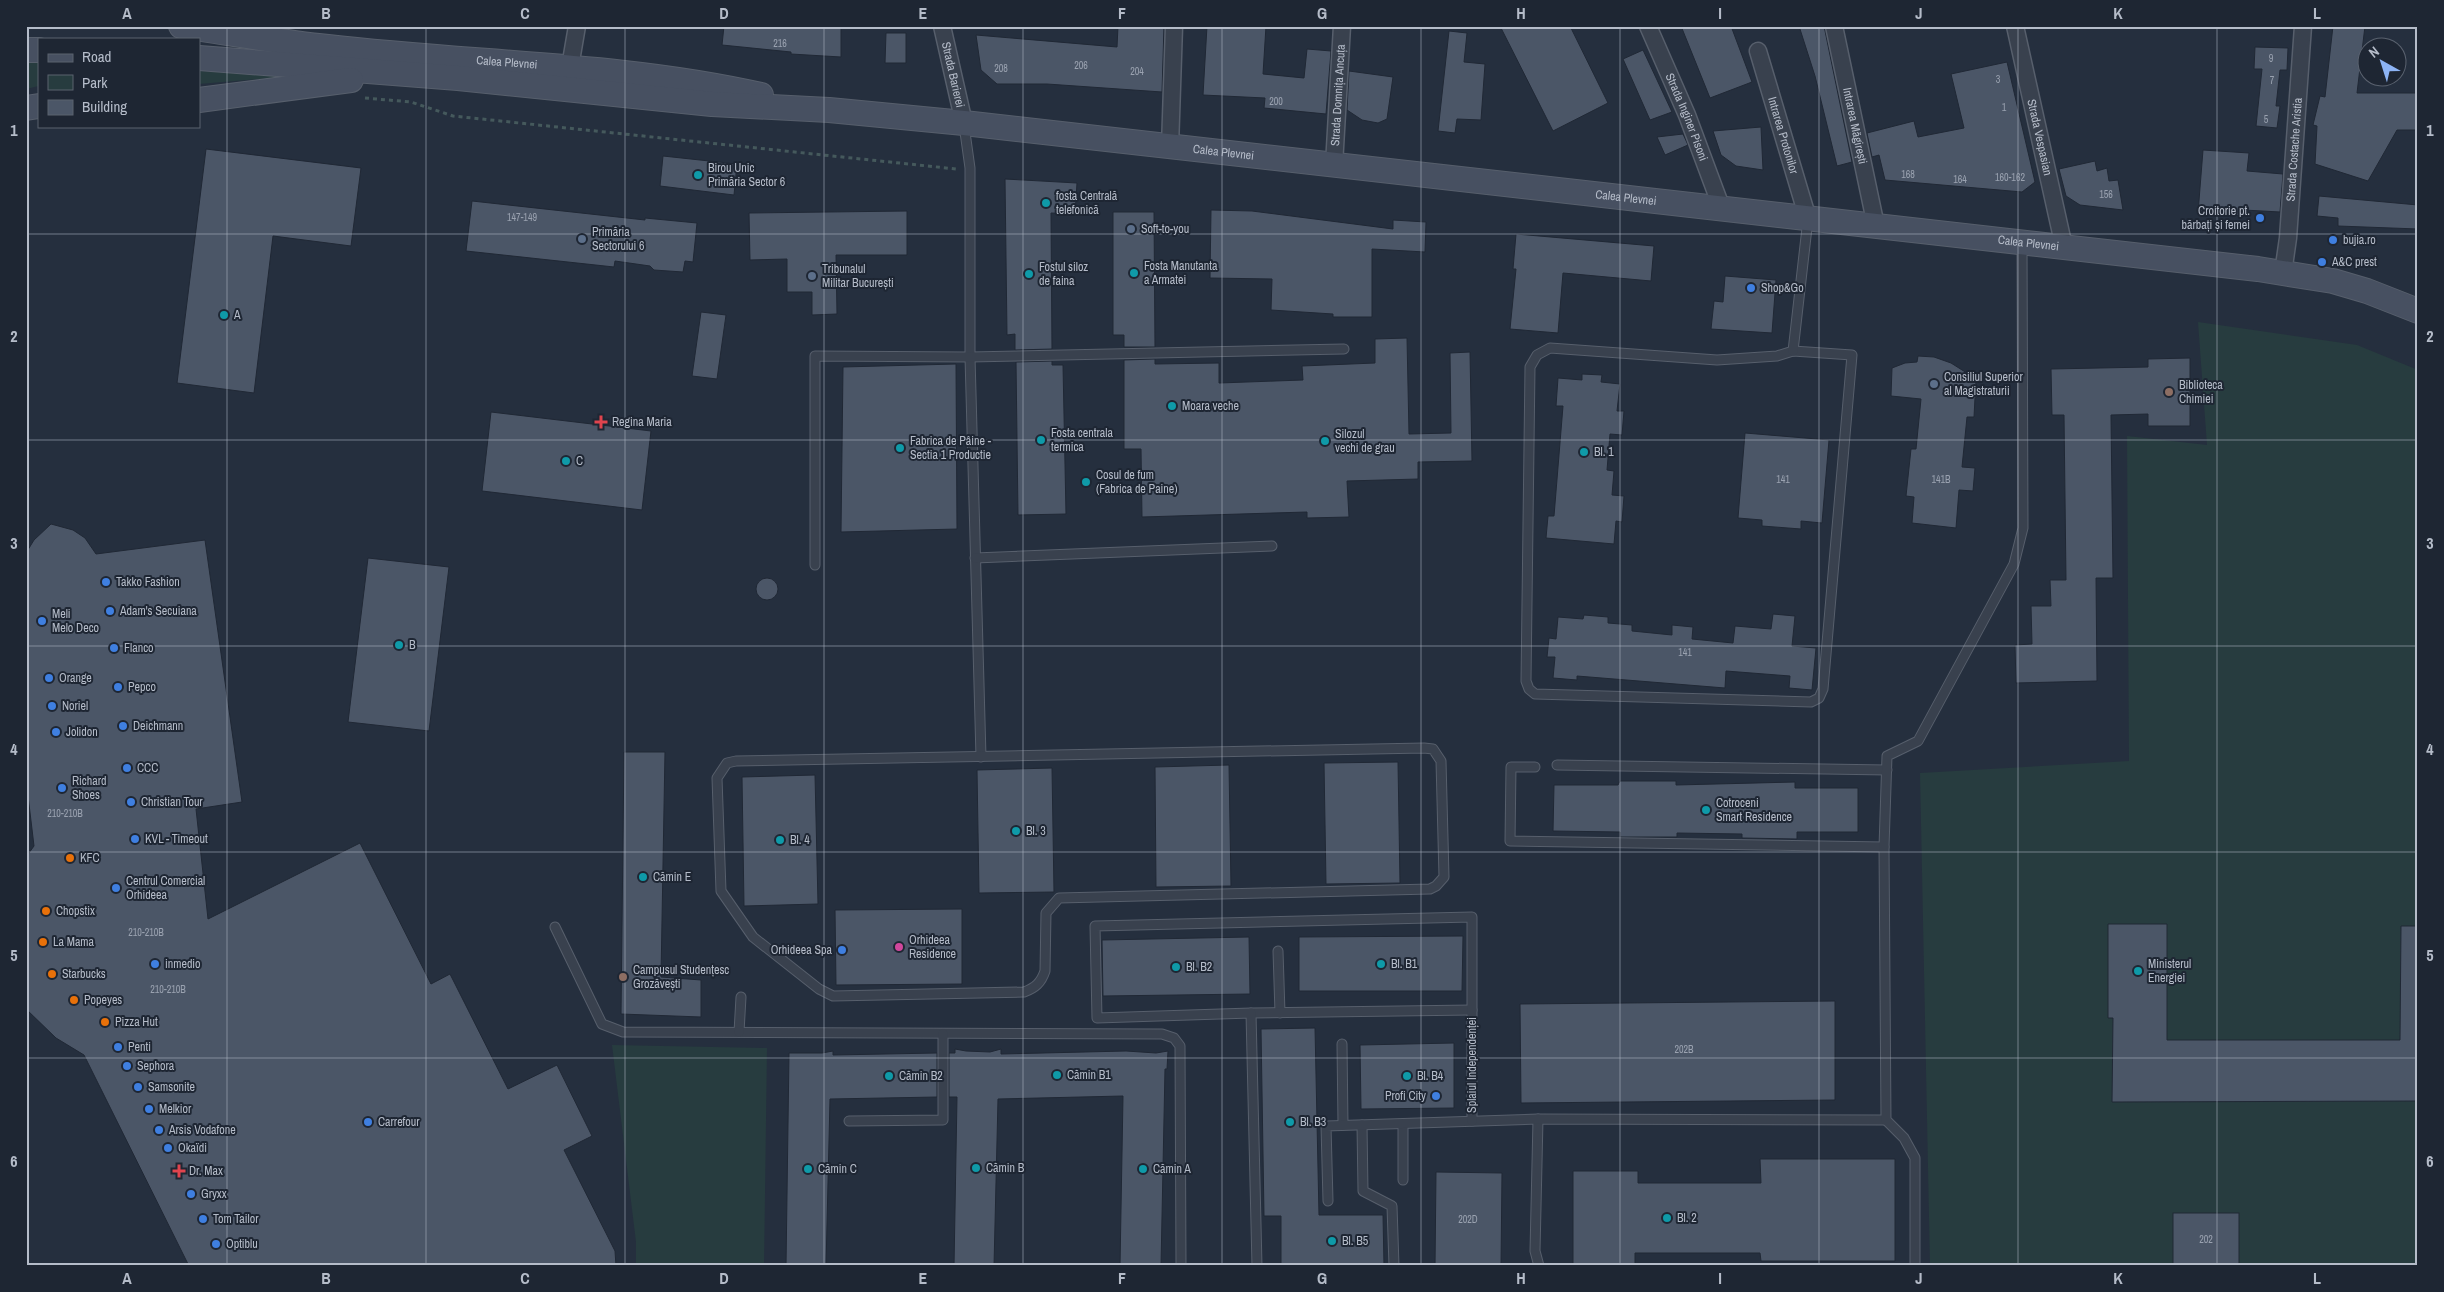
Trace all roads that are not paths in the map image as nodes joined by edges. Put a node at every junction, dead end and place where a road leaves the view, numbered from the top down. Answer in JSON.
{"nodes":[{"id":1,"x":182,"y":26,"type":"edge"},
{"id":2,"x":577,"y":26,"type":"edge"},
{"id":3,"x":942,"y":26,"type":"edge"},
{"id":4,"x":1174,"y":26,"type":"edge"},
{"id":5,"x":1342,"y":26,"type":"edge"},
{"id":6,"x":1648,"y":26,"type":"edge"},
{"id":7,"x":1834,"y":26,"type":"edge"},
{"id":8,"x":2015,"y":26,"type":"edge"},
{"id":9,"x":2303,"y":26,"type":"edge"},
{"id":10,"x":328,"y":47,"type":"junction"},
{"id":11,"x":1758,"y":51,"type":"dead end"},
{"id":12,"x":200,"y":54,"type":"edge"},
{"id":13,"x":200,"y":58,"type":"edge"},
{"id":14,"x":570,"y":67,"type":"junction"},
{"id":15,"x":394,"y":74,"type":"junction"},
{"id":16,"x":200,"y":100,"type":"edge"},
{"id":17,"x":829,"y":110,"type":"junction"},
{"id":18,"x":964,"y":123,"type":"junction"},
{"id":19,"x":1170,"y":147,"type":"junction"},
{"id":20,"x":1334,"y":165,"type":"junction"},
{"id":21,"x":1722,"y":209,"type":"junction"},
{"id":22,"x":1808,"y":219,"type":"junction"},
{"id":23,"x":1876,"y":226,"type":"junction"},
{"id":24,"x":2022,"y":243,"type":"junction"},
{"id":25,"x":2064,"y":247,"type":"junction"},
{"id":26,"x":2283,"y":273,"type":"junction"},
{"id":27,"x":2418,"y":311,"type":"edge"},
{"id":28,"x":1344,"y":349,"type":"dead end"},
{"id":29,"x":1794,"y":351,"type":"junction"},
{"id":30,"x":970,"y":357,"type":"junction"},
{"id":31,"x":1272,"y":546,"type":"dead end"},
{"id":32,"x":975,"y":558,"type":"junction"},
{"id":33,"x":815,"y":565,"type":"dead end"},
{"id":34,"x":981,"y":757,"type":"junction"},
{"id":35,"x":1557,"y":766,"type":"dead end"},
{"id":36,"x":1535,"y":767,"type":"dead end"},
{"id":37,"x":1887,"y":770,"type":"junction"},
{"id":38,"x":1884,"y":847,"type":"junction"},
{"id":39,"x":555,"y":927,"type":"dead end"},
{"id":40,"x":1278,"y":951,"type":"dead end"},
{"id":41,"x":741,"y":997,"type":"dead end"},
{"id":42,"x":1472,"y":1010,"type":"junction"},
{"id":43,"x":1251,"y":1013,"type":"junction"},
{"id":44,"x":1280,"y":1013,"type":"junction"},
{"id":45,"x":740,"y":1032,"type":"junction"},
{"id":46,"x":943,"y":1034,"type":"junction"},
{"id":47,"x":1342,"y":1044,"type":"dead end"},
{"id":48,"x":1538,"y":1119,"type":"junction"},
{"id":49,"x":1886,"y":1120,"type":"junction"},
{"id":50,"x":1472,"y":1121,"type":"junction"},
{"id":51,"x":849,"y":1122,"type":"dead end"},
{"id":52,"x":1403,"y":1124,"type":"junction"},
{"id":53,"x":1343,"y":1125,"type":"junction"},
{"id":54,"x":1362,"y":1125,"type":"junction"},
{"id":55,"x":1403,"y":1180,"type":"dead end"},
{"id":56,"x":1328,"y":1201,"type":"dead end"},
{"id":57,"x":1181,"y":1266,"type":"edge"},
{"id":58,"x":1257,"y":1266,"type":"edge"},
{"id":59,"x":1394,"y":1266,"type":"edge"},
{"id":60,"x":1539,"y":1266,"type":"edge"},
{"id":61,"x":1915,"y":1266,"type":"edge"}],
"edges":[{"from":1,"to":10,"type":"main road","name":"Calea Plevnei"},
{"from":2,"to":14,"type":"street"},
{"from":3,"to":18,"type":"street","name":"Strada Barierei"},
{"from":4,"to":19,"type":"street"},
{"from":5,"to":20,"type":"street","name":"Strada Domnița Ancuța"},
{"from":6,"to":21,"type":"street","name":"Strada Inginer Pisoni"},
{"from":7,"to":23,"type":"street","name":"Intrarea Măgirești"},
{"from":8,"to":25,"type":"street","name":"Strada Vespasian"},
{"from":9,"to":26,"type":"street","name":"Strada Costache Aristia"},
{"from":10,"to":12,"type":"main road"},
{"from":10,"to":14,"type":"main road","name":"Calea Plevnei"},
{"from":11,"to":22,"type":"street","name":"Intrarea Protonilor"},
{"from":13,"to":15,"type":"main road","name":"Calea Plevnei"},
{"from":14,"to":17,"type":"main road","name":"Calea Plevnei"},
{"from":15,"to":16,"type":"main road","name":"Calea Plevnei"},
{"from":15,"to":17,"type":"main road","name":"Calea Plevnei"},
{"from":17,"to":18,"type":"main road","name":"Calea Plevnei"},
{"from":18,"to":19,"type":"main road","name":"Calea Plevnei"},
{"from":18,"to":30,"type":"lane"},
{"from":19,"to":20,"type":"main road","name":"Calea Plevnei"},
{"from":20,"to":21,"type":"main road","name":"Calea Plevnei"},
{"from":21,"to":22,"type":"main road","name":"Calea Plevnei"},
{"from":22,"to":23,"type":"main road","name":"Calea Plevnei"},
{"from":22,"to":29,"type":"lane"},
{"from":23,"to":24,"type":"main road","name":"Calea Plevnei"},
{"from":24,"to":25,"type":"main road","name":"Calea Plevnei"},
{"from":24,"to":37,"type":"lane"},
{"from":25,"to":26,"type":"main road","name":"Calea Plevnei"},
{"from":26,"to":27,"type":"main road","name":"Calea Plevnei"},
{"from":28,"to":30,"type":"lane"},
{"from":29,"to":29,"type":"lane"},
{"from":30,"to":32,"type":"lane"},
{"from":30,"to":33,"type":"lane"},
{"from":31,"to":32,"type":"lane"},
{"from":32,"to":34,"type":"lane"},
{"from":34,"to":34,"type":"lane"},
{"from":35,"to":37,"type":"lane"},
{"from":36,"to":38,"type":"lane"},
{"from":37,"to":38,"type":"lane"},
{"from":38,"to":49,"type":"lane"},
{"from":39,"to":45,"type":"lane"},
{"from":40,"to":44,"type":"lane"},
{"from":41,"to":45,"type":"lane"},
{"from":42,"to":43,"type":"lane","name":"Splaiul Independenței"},
{"from":42,"to":44,"type":"lane"},
{"from":42,"to":50,"type":"lane","name":"Splaiul Independenței"},
{"from":43,"to":44,"type":"lane"},
{"from":43,"to":58,"type":"lane"},
{"from":45,"to":46,"type":"lane"},
{"from":46,"to":51,"type":"lane"},
{"from":46,"to":57,"type":"lane"},
{"from":47,"to":53,"type":"lane"},
{"from":48,"to":49,"type":"lane"},
{"from":48,"to":50,"type":"lane"},
{"from":48,"to":60,"type":"lane"},
{"from":49,"to":61,"type":"lane"},
{"from":50,"to":52,"type":"lane"},
{"from":52,"to":54,"type":"lane"},
{"from":52,"to":55,"type":"lane"},
{"from":53,"to":54,"type":"lane"},
{"from":53,"to":56,"type":"lane"},
{"from":54,"to":59,"type":"lane"}]}
